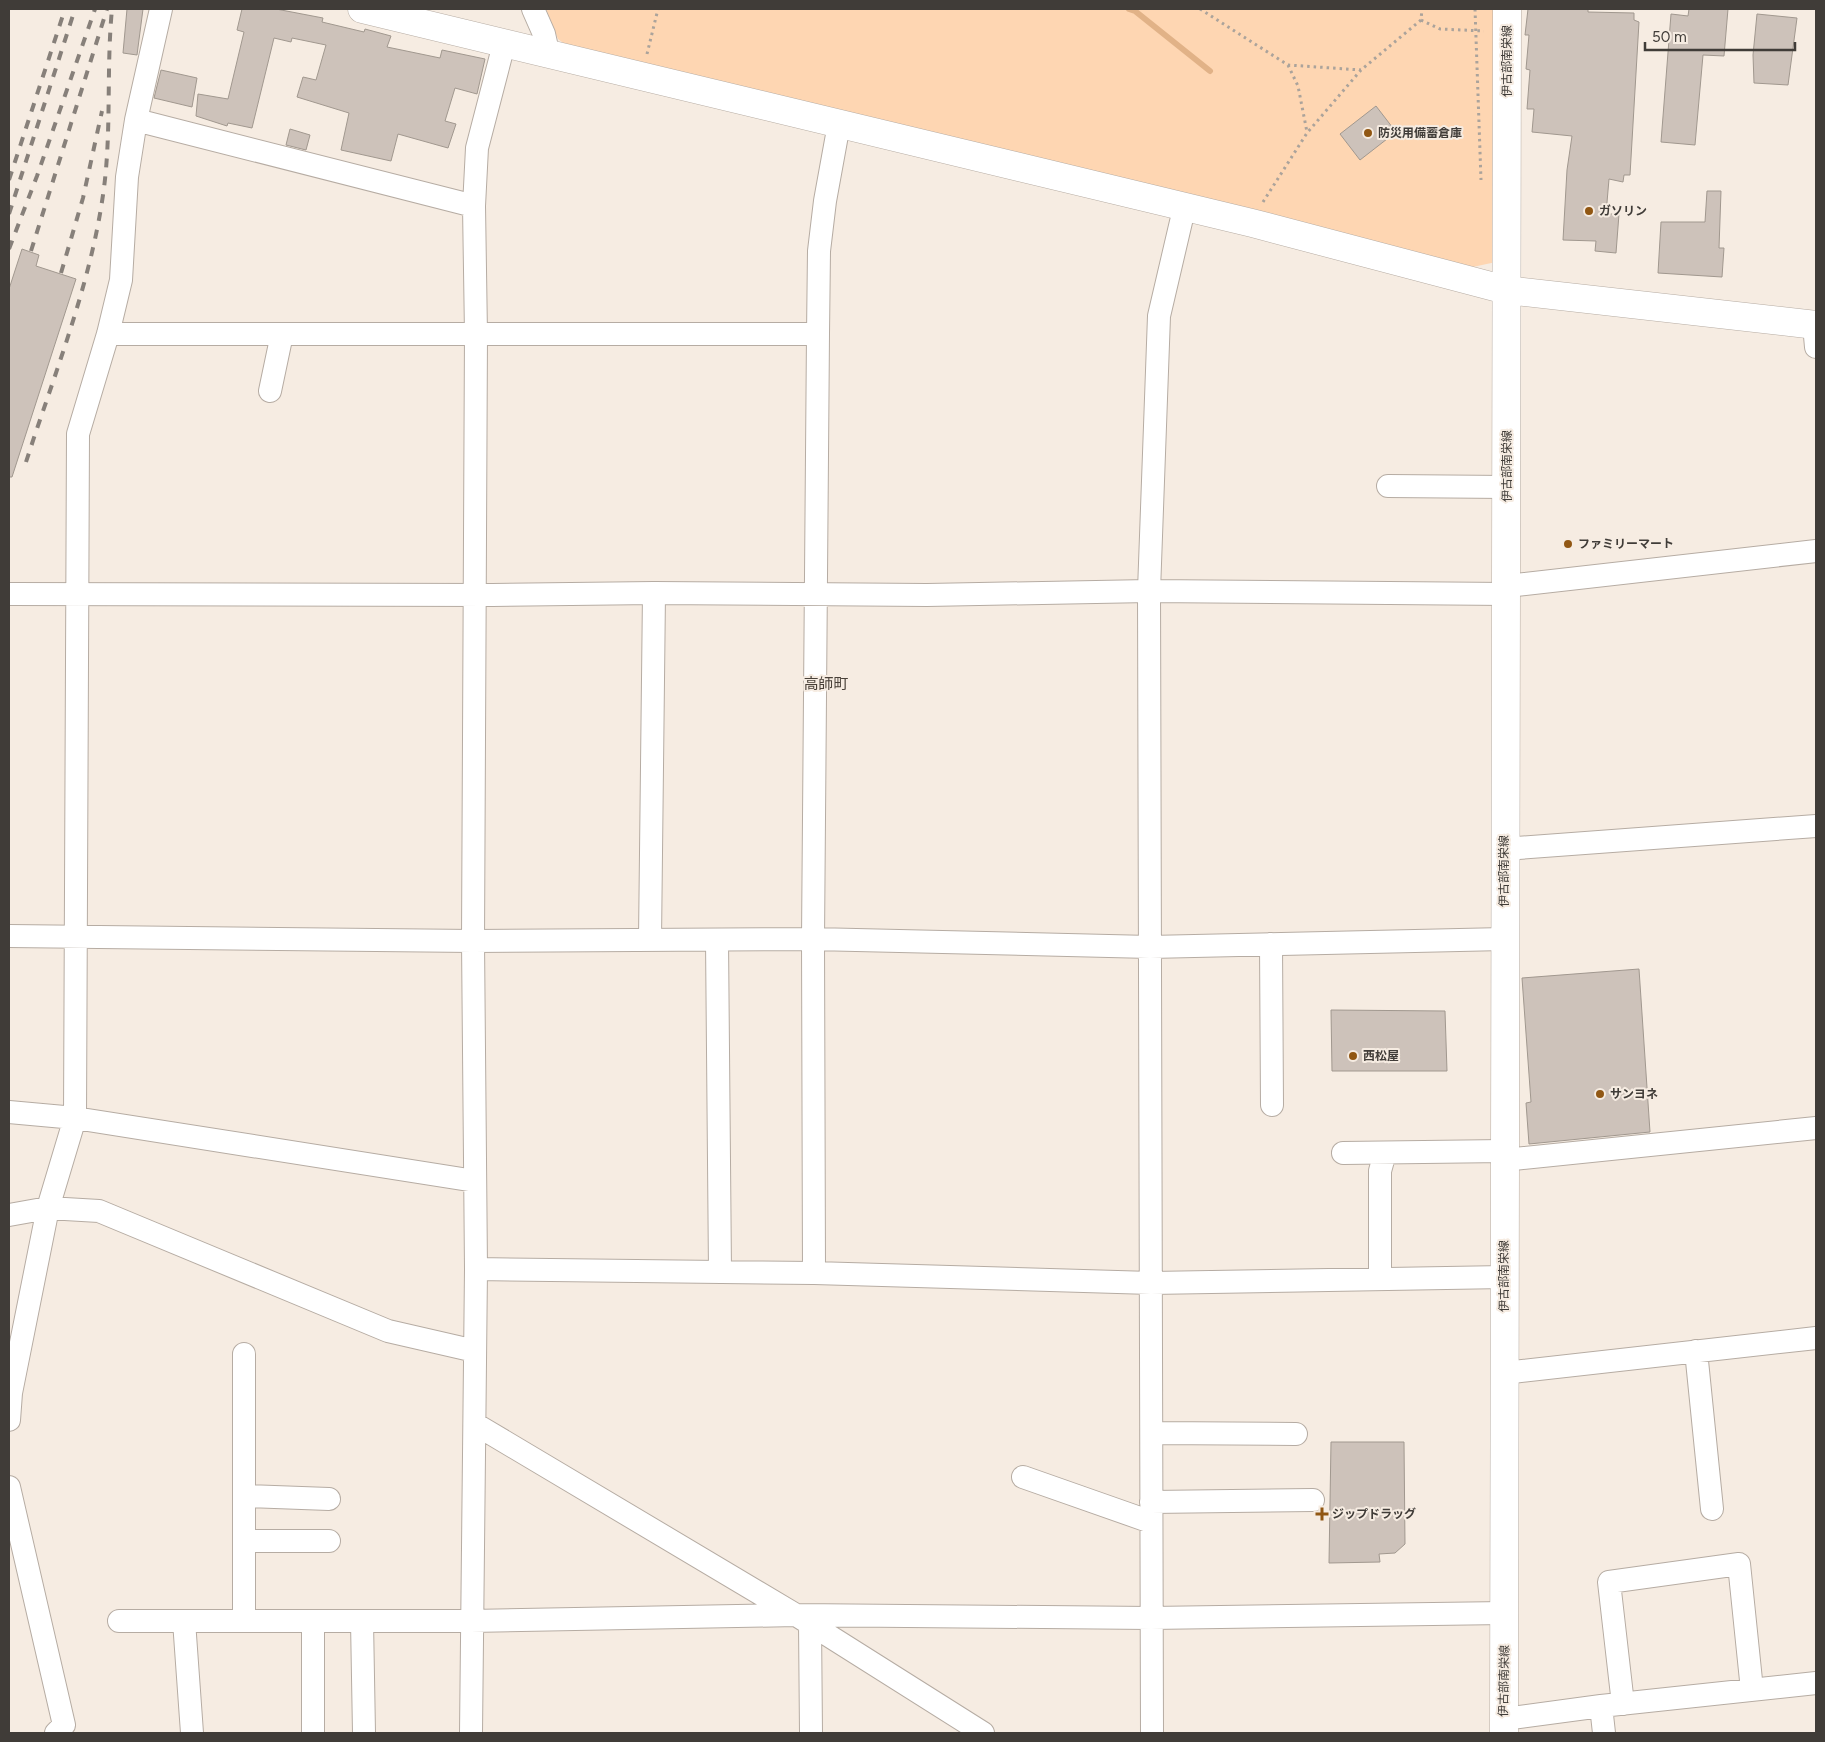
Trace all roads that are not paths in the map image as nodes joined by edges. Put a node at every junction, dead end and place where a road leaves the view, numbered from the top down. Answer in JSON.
{"nodes":[{"id":1,"x":161,"y":9,"type":"edge"},
{"id":2,"x":362,"y":9,"type":"edge"},
{"id":3,"x":533,"y":9,"type":"edge"},
{"id":4,"x":1507,"y":20,"type":"edge"},
{"id":5,"x":504,"y":44,"type":"junction"},
{"id":6,"x":548,"y":52,"type":"junction"},
{"id":7,"x":136,"y":120,"type":"junction"},
{"id":8,"x":840,"y":124,"type":"junction"},
{"id":9,"x":474,"y":206,"type":"junction"},
{"id":10,"x":1184,"y":208,"type":"junction"},
{"id":11,"x":1506,"y":290,"type":"junction"},
{"id":12,"x":1816,"y":332,"type":"edge"},
{"id":13,"x":108,"y":334,"type":"junction"},
{"id":14,"x":282,"y":334,"type":"junction"},
{"id":15,"x":476,"y":334,"type":"junction"},
{"id":16,"x":818,"y":334,"type":"junction"},
{"id":17,"x":270,"y":390,"type":"dead end"},
{"id":18,"x":1388,"y":486,"type":"dead end"},
{"id":19,"x":1507,"y":487,"type":"junction"},
{"id":20,"x":1816,"y":551,"type":"edge"},
{"id":21,"x":1149,"y":590,"type":"junction"},
{"id":22,"x":1507,"y":590,"type":"junction"},
{"id":23,"x":79,"y":593,"type":"junction"},
{"id":24,"x":654,"y":593,"type":"junction"},
{"id":25,"x":9,"y":594,"type":"edge"},
{"id":26,"x":476,"y":594,"type":"junction"},
{"id":27,"x":816,"y":595,"type":"junction"},
{"id":28,"x":1816,"y":826,"type":"edge"},
{"id":29,"x":1504,"y":849,"type":"junction"},
{"id":30,"x":77,"y":935,"type":"junction"},
{"id":31,"x":9,"y":936,"type":"edge"},
{"id":32,"x":1504,"y":939,"type":"junction"},
{"id":33,"x":650,"y":940,"type":"junction"},
{"id":34,"x":717,"y":940,"type":"junction"},
{"id":35,"x":813,"y":940,"type":"junction"},
{"id":36,"x":473,"y":941,"type":"junction"},
{"id":37,"x":1271,"y":944,"type":"junction"},
{"id":38,"x":1150,"y":946,"type":"junction"},
{"id":39,"x":1272,"y":1105,"type":"dead end"},
{"id":40,"x":9,"y":1112,"type":"edge"},
{"id":41,"x":75,"y":1118,"type":"junction"},
{"id":42,"x":1816,"y":1128,"type":"edge"},
{"id":43,"x":1343,"y":1153,"type":"dead end"},
{"id":44,"x":1385,"y":1153,"type":"junction"},
{"id":45,"x":1504,"y":1155,"type":"junction"},
{"id":46,"x":475,"y":1181,"type":"junction"},
{"id":47,"x":48,"y":1208,"type":"junction"},
{"id":48,"x":9,"y":1215,"type":"edge"},
{"id":49,"x":476,"y":1269,"type":"junction"},
{"id":50,"x":720,"y":1272,"type":"junction"},
{"id":51,"x":814,"y":1273,"type":"junction"},
{"id":52,"x":1504,"y":1277,"type":"junction"},
{"id":53,"x":1380,"y":1279,"type":"junction"},
{"id":54,"x":1152,"y":1283,"type":"junction"},
{"id":55,"x":1816,"y":1338,"type":"edge"},
{"id":56,"x":475,"y":1351,"type":"junction"},
{"id":57,"x":1696,"y":1351,"type":"junction"},
{"id":58,"x":244,"y":1354,"type":"dead end"},
{"id":59,"x":1504,"y":1373,"type":"junction"},
{"id":60,"x":9,"y":1420,"type":"edge"},
{"id":61,"x":475,"y":1424,"type":"junction"},
{"id":62,"x":1152,"y":1433,"type":"junction"},
{"id":63,"x":1296,"y":1434,"type":"dead end"},
{"id":64,"x":1023,"y":1477,"type":"dead end"},
{"id":65,"x":9,"y":1487,"type":"edge"},
{"id":66,"x":244,"y":1496,"type":"junction"},
{"id":67,"x":329,"y":1499,"type":"dead end"},
{"id":68,"x":1313,"y":1500,"type":"dead end"},
{"id":69,"x":1712,"y":1509,"type":"dead end"},
{"id":70,"x":1151,"y":1512,"type":"junction"},
{"id":71,"x":244,"y":1541,"type":"junction"},
{"id":72,"x":329,"y":1541,"type":"dead end"},
{"id":73,"x":1505,"y":1613,"type":"junction"},
{"id":74,"x":1151,"y":1618,"type":"junction"},
{"id":75,"x":803,"y":1620,"type":"junction"},
{"id":76,"x":119,"y":1621,"type":"dead end"},
{"id":77,"x":184,"y":1621,"type":"junction"},
{"id":78,"x":244,"y":1621,"type":"junction"},
{"id":79,"x":314,"y":1621,"type":"junction"},
{"id":80,"x":362,"y":1621,"type":"junction"},
{"id":81,"x":471,"y":1621,"type":"junction"},
{"id":82,"x":1816,"y":1683,"type":"edge"},
{"id":83,"x":1752,"y":1690,"type":"junction"},
{"id":84,"x":1624,"y":1704,"type":"junction"},
{"id":85,"x":1601,"y":1706,"type":"junction"},
{"id":86,"x":1504,"y":1726,"type":"edge"},
{"id":87,"x":56,"y":1733,"type":"edge"},
{"id":88,"x":192,"y":1733,"type":"edge"},
{"id":89,"x":313,"y":1733,"type":"edge"},
{"id":90,"x":364,"y":1733,"type":"edge"},
{"id":91,"x":471,"y":1733,"type":"edge"},
{"id":92,"x":811,"y":1733,"type":"edge"},
{"id":93,"x":983,"y":1733,"type":"edge"},
{"id":94,"x":1152,"y":1733,"type":"edge"},
{"id":95,"x":1604,"y":1733,"type":"edge"}],
"edges":[{"from":1,"to":7,"type":"street"},
{"from":2,"to":5,"type":"main road"},
{"from":3,"to":6,"type":"street"},
{"from":4,"to":11,"type":"main road","name":"伊古部南栄線"},
{"from":5,"to":6,"type":"main road"},
{"from":5,"to":9,"type":"street"},
{"from":6,"to":8,"type":"main road"},
{"from":7,"to":9,"type":"street"},
{"from":7,"to":13,"type":"street"},
{"from":8,"to":10,"type":"main road"},
{"from":8,"to":16,"type":"street"},
{"from":9,"to":15,"type":"street"},
{"from":10,"to":11,"type":"main road"},
{"from":10,"to":21,"type":"street"},
{"from":11,"to":12,"type":"main road"},
{"from":11,"to":19,"type":"main road","name":"伊古部南栄線"},
{"from":13,"to":14,"type":"street"},
{"from":13,"to":23,"type":"street"},
{"from":14,"to":15,"type":"street"},
{"from":14,"to":17,"type":"street"},
{"from":15,"to":16,"type":"street"},
{"from":15,"to":26,"type":"street"},
{"from":16,"to":27,"type":"street"},
{"from":18,"to":19,"type":"street"},
{"from":19,"to":22,"type":"main road","name":"伊古部南栄線"},
{"from":20,"to":22,"type":"street"},
{"from":21,"to":22,"type":"street"},
{"from":21,"to":27,"type":"street"},
{"from":21,"to":38,"type":"street"},
{"from":22,"to":29,"type":"main road","name":"伊古部南栄線"},
{"from":23,"to":25,"type":"street"},
{"from":23,"to":26,"type":"street"},
{"from":23,"to":30,"type":"street"},
{"from":24,"to":26,"type":"street"},
{"from":24,"to":27,"type":"street"},
{"from":24,"to":33,"type":"street"},
{"from":26,"to":36,"type":"street"},
{"from":27,"to":35,"type":"street"},
{"from":28,"to":29,"type":"street"},
{"from":29,"to":32,"type":"main road","name":"伊古部南栄線"},
{"from":30,"to":31,"type":"street"},
{"from":30,"to":36,"type":"street"},
{"from":30,"to":41,"type":"street"},
{"from":32,"to":37,"type":"street"},
{"from":32,"to":45,"type":"main road","name":"伊古部南栄線"},
{"from":33,"to":34,"type":"street"},
{"from":33,"to":36,"type":"street"},
{"from":34,"to":35,"type":"street"},
{"from":34,"to":50,"type":"street"},
{"from":35,"to":38,"type":"street"},
{"from":35,"to":51,"type":"street"},
{"from":36,"to":46,"type":"street"},
{"from":37,"to":38,"type":"street"},
{"from":37,"to":39,"type":"street"},
{"from":38,"to":54,"type":"street"},
{"from":40,"to":41,"type":"street"},
{"from":41,"to":46,"type":"street"},
{"from":41,"to":47,"type":"street"},
{"from":42,"to":45,"type":"street"},
{"from":43,"to":44,"type":"street"},
{"from":44,"to":45,"type":"street"},
{"from":44,"to":53,"type":"street"},
{"from":45,"to":52,"type":"main road","name":"伊古部南栄線"},
{"from":46,"to":49,"type":"street"},
{"from":47,"to":48,"type":"street"},
{"from":47,"to":56,"type":"street"},
{"from":47,"to":60,"type":"street"},
{"from":49,"to":50,"type":"street"},
{"from":49,"to":56,"type":"street"},
{"from":50,"to":51,"type":"street"},
{"from":51,"to":54,"type":"street"},
{"from":52,"to":53,"type":"street"},
{"from":52,"to":59,"type":"main road","name":"伊古部南栄線"},
{"from":53,"to":54,"type":"street"},
{"from":54,"to":62,"type":"street"},
{"from":55,"to":57,"type":"street"},
{"from":56,"to":61,"type":"street"},
{"from":57,"to":59,"type":"street"},
{"from":57,"to":69,"type":"street"},
{"from":58,"to":66,"type":"street"},
{"from":59,"to":73,"type":"main road","name":"伊古部南栄線"},
{"from":61,"to":75,"type":"street"},
{"from":61,"to":81,"type":"street"},
{"from":62,"to":63,"type":"street"},
{"from":62,"to":70,"type":"street"},
{"from":64,"to":70,"type":"street"},
{"from":65,"to":87,"type":"street"},
{"from":66,"to":67,"type":"street"},
{"from":66,"to":71,"type":"street"},
{"from":68,"to":70,"type":"street"},
{"from":70,"to":74,"type":"street"},
{"from":71,"to":72,"type":"street"},
{"from":71,"to":78,"type":"street"},
{"from":73,"to":74,"type":"street"},
{"from":73,"to":86,"type":"main road","name":"伊古部南栄線"},
{"from":74,"to":75,"type":"street"},
{"from":74,"to":94,"type":"street"},
{"from":75,"to":81,"type":"street"},
{"from":75,"to":92,"type":"street"},
{"from":75,"to":93,"type":"street"},
{"from":76,"to":77,"type":"street"},
{"from":77,"to":78,"type":"street"},
{"from":77,"to":88,"type":"street"},
{"from":78,"to":79,"type":"street"},
{"from":79,"to":80,"type":"street"},
{"from":79,"to":89,"type":"street"},
{"from":80,"to":81,"type":"street"},
{"from":80,"to":90,"type":"street"},
{"from":81,"to":91,"type":"street"},
{"from":82,"to":83,"type":"street"},
{"from":83,"to":84,"type":"street"},
{"from":83,"to":84,"type":"street"},
{"from":84,"to":85,"type":"street"},
{"from":85,"to":86,"type":"street"},
{"from":85,"to":95,"type":"street"}]}
